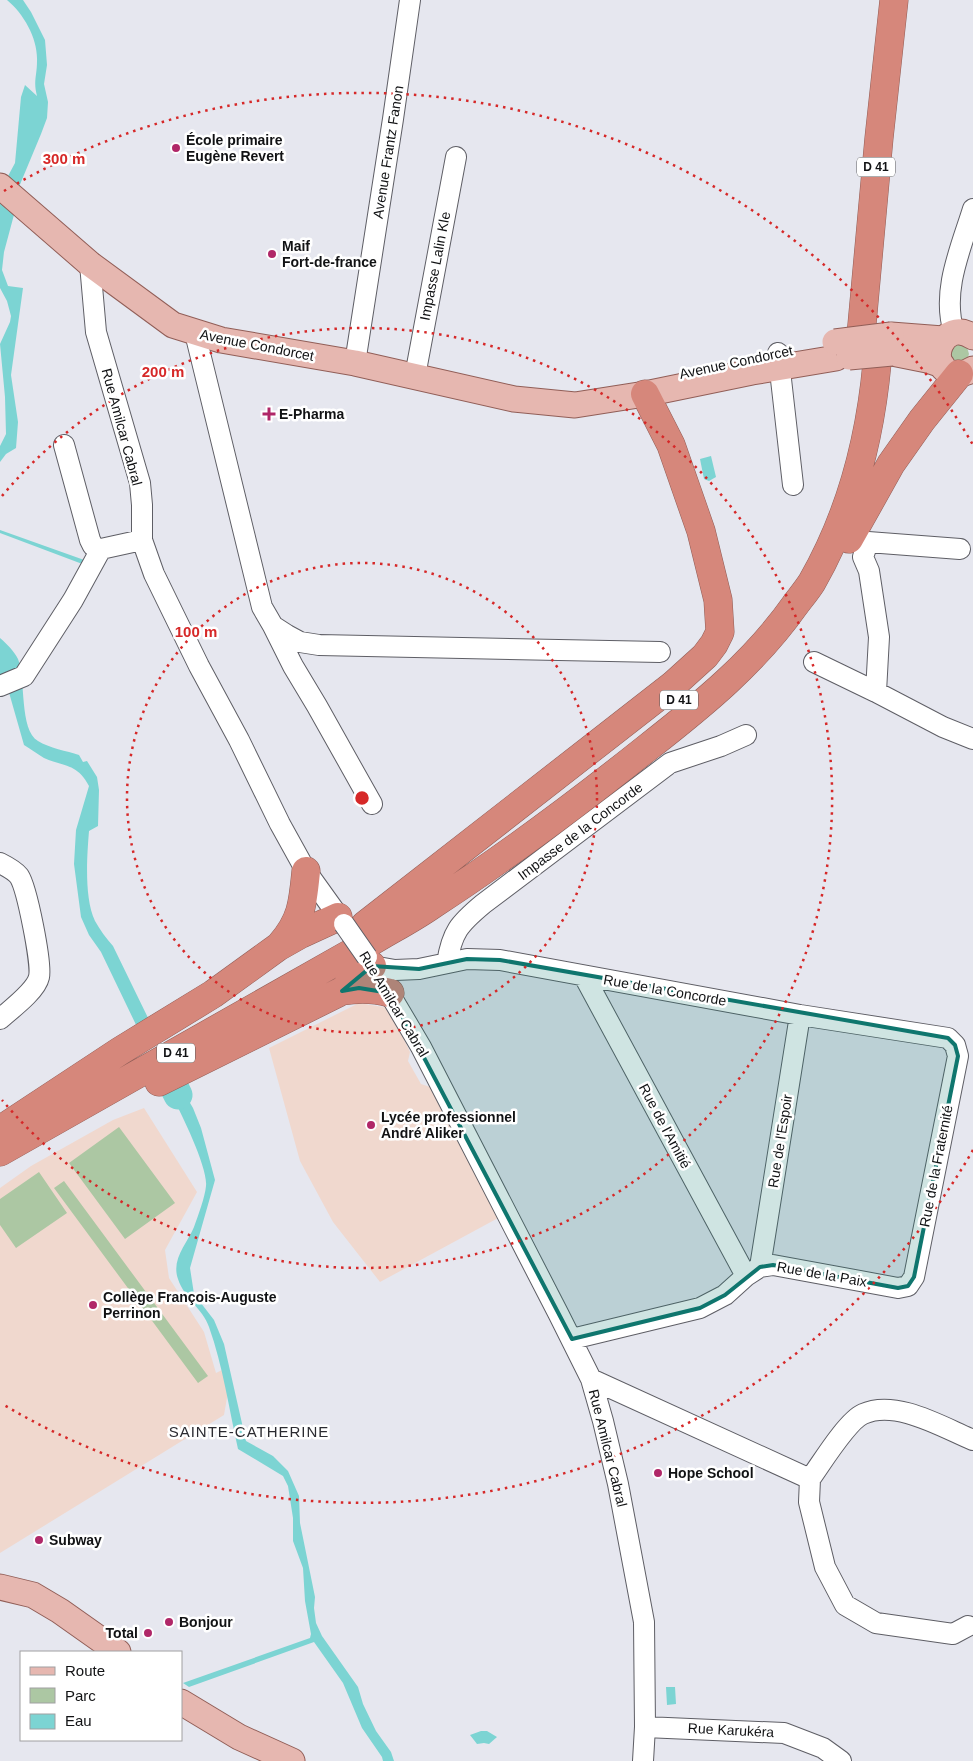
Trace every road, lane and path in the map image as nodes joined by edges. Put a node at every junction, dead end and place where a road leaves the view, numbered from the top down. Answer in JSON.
{"nodes":[{"id":1,"x":410,"y":0,"type":"edge"},
{"id":2,"x":894,"y":0,"type":"edge"},
{"id":3,"x":913,"y":0,"type":"edge"},
{"id":4,"x":456,"y":157,"type":"dead end"},
{"id":5,"x":0,"y":186,"type":"edge"},
{"id":6,"x":973,"y":209,"type":"edge"},
{"id":7,"x":90,"y":264,"type":"junction"},
{"id":8,"x":195,"y":333,"type":"junction"},
{"id":9,"x":957,"y":336,"type":"edge"},
{"id":10,"x":867,"y":348,"type":"junction"},
{"id":11,"x":778,"y":360,"type":"junction"},
{"id":12,"x":355,"y":363,"type":"junction"},
{"id":13,"x":962,"y":372,"type":"edge"},
{"id":14,"x":415,"y":376,"type":"junction"},
{"id":15,"x":656,"y":387,"type":"junction"},
{"id":16,"x":64,"y":445,"type":"dead end"},
{"id":17,"x":793,"y":485,"type":"dead end"},
{"id":18,"x":142,"y":540,"type":"junction"},
{"id":19,"x":100,"y":549,"type":"junction"},
{"id":20,"x":960,"y":549,"type":"dead end"},
{"id":21,"x":273,"y":626,"type":"junction"},
{"id":22,"x":660,"y":652,"type":"dead end"},
{"id":23,"x":814,"y":662,"type":"dead end"},
{"id":24,"x":729,"y":681,"type":"junction"},
{"id":25,"x":1,"y":685,"type":"edge"},
{"id":26,"x":876,"y":692,"type":"junction"},
{"id":27,"x":746,"y":735,"type":"dead end"},
{"id":28,"x":973,"y":739,"type":"edge"},
{"id":29,"x":372,"y":804,"type":"dead end"},
{"id":30,"x":0,"y":863,"type":"edge"},
{"id":31,"x":306,"y":871,"type":"junction"},
{"id":32,"x":356,"y":939,"type":"junction"},
{"id":33,"x":278,"y":948,"type":"junction"},
{"id":34,"x":447,"y":963,"type":"junction"},
{"id":35,"x":584,"y":976,"type":"junction"},
{"id":36,"x":342,"y":991,"type":"junction"},
{"id":37,"x":390,"y":992,"type":"junction"},
{"id":38,"x":800,"y":1015,"type":"junction"},
{"id":39,"x":0,"y":1019,"type":"edge"},
{"id":40,"x":956,"y":1045,"type":"joint"},
{"id":41,"x":5,"y":1139,"type":"edge"},
{"id":42,"x":753,"y":1272,"type":"junction"},
{"id":43,"x":908,"y":1286,"type":"joint"},
{"id":44,"x":572,"y":1339,"type":"junction"},
{"id":45,"x":591,"y":1379,"type":"junction"},
{"id":46,"x":973,"y":1440,"type":"edge"},
{"id":47,"x":810,"y":1480,"type":"junction"},
{"id":48,"x":0,"y":1587,"type":"edge"},
{"id":49,"x":968,"y":1626,"type":"dead end"},
{"id":50,"x":117,"y":1651,"type":"edge"},
{"id":51,"x":182,"y":1703,"type":"edge"},
{"id":52,"x":645,"y":1727,"type":"junction"},
{"id":53,"x":292,"y":1761,"type":"edge"},
{"id":54,"x":643,"y":1761,"type":"edge"},
{"id":55,"x":841,"y":1761,"type":"edge"}],
"edges":[{"from":1,"to":12,"type":"street","name":"Avenue Frantz Fanon"},
{"from":2,"to":10,"type":"highway","number":"D 41"},
{"from":3,"to":10,"type":"highway","number":"D 41"},
{"from":4,"to":14,"type":"street","name":"Impasse Lalin Kle"},
{"from":5,"to":7,"type":"main road","name":"Avenue Condorcet"},
{"from":6,"to":9,"type":"street"},
{"from":7,"to":8,"type":"main road","name":"Avenue Condorcet"},
{"from":7,"to":18,"type":"street","name":"Rue Amilcar Cabral"},
{"from":8,"to":12,"type":"main road","name":"Avenue Condorcet"},
{"from":8,"to":21,"type":"street"},
{"from":9,"to":10,"type":"main road","name":"Avenue Condorcet"},
{"from":9,"to":13,"type":"main road"},
{"from":10,"to":11,"type":"main road","name":"Avenue Condorcet"},
{"from":10,"to":13,"type":"main road","name":"Avenue Condorcet"},
{"from":10,"to":24,"type":"highway","number":"D 41"},
{"from":10,"to":32,"type":"highway","number":"D 41"},
{"from":11,"to":15,"type":"main road","name":"Avenue Condorcet"},
{"from":11,"to":17,"type":"street"},
{"from":12,"to":14,"type":"main road","name":"Avenue Condorcet"},
{"from":13,"to":24,"type":"highway"},
{"from":14,"to":15,"type":"main road","name":"Avenue Condorcet"},
{"from":15,"to":32,"type":"highway"},
{"from":16,"to":19,"type":"street"},
{"from":18,"to":19,"type":"street"},
{"from":18,"to":31,"type":"street","name":"Rue Amilcar Cabral"},
{"from":19,"to":25,"type":"street"},
{"from":20,"to":26,"type":"street"},
{"from":21,"to":22,"type":"street"},
{"from":21,"to":29,"type":"street"},
{"from":23,"to":26,"type":"street"},
{"from":24,"to":32,"type":"highway","number":"D 41"},
{"from":26,"to":28,"type":"street"},
{"from":27,"to":34,"type":"street","name":"Impasse de la Concorde"},
{"from":30,"to":39,"type":"street"},
{"from":31,"to":32,"type":"street","name":"Rue Amilcar Cabral"},
{"from":31,"to":33,"type":"highway"},
{"from":32,"to":33,"type":"highway"},
{"from":32,"to":34,"type":"street","name":"Rue de la Concorde"},
{"from":32,"to":36,"type":"highway"},
{"from":32,"to":37,"type":"street","name":"Rue Amilcar Cabral"},
{"from":32,"to":41,"type":"highway","number":"D 41"},
{"from":33,"to":41,"type":"highway"},
{"from":34,"to":35,"type":"street","name":"Rue de la Concorde"},
{"from":35,"to":38,"type":"street","name":"Rue de la Concorde"},
{"from":35,"to":42,"type":"street","name":"Rue de l'Amitié"},
{"from":36,"to":37,"type":"highway"},
{"from":36,"to":41,"type":"highway"},
{"from":37,"to":44,"type":"street","name":"Rue Amilcar Cabral"},
{"from":38,"to":40,"type":"street","name":"Rue de la Concorde"},
{"from":38,"to":42,"type":"street","name":"Rue de l'Espoir"},
{"from":40,"to":43,"type":"street","name":"Rue de la Fraternité"},
{"from":42,"to":43,"type":"street","name":"Rue de la Paix"},
{"from":42,"to":44,"type":"street"},
{"from":44,"to":45,"type":"street","name":"Rue Amilcar Cabral"},
{"from":45,"to":47,"type":"street"},
{"from":45,"to":52,"type":"street","name":"Rue Amilcar Cabral"},
{"from":46,"to":47,"type":"street"},
{"from":47,"to":49,"type":"street"},
{"from":48,"to":50,"type":"main road"},
{"from":51,"to":53,"type":"main road"},
{"from":52,"to":54,"type":"street","name":"Rue Amilcar Cabral"},
{"from":52,"to":55,"type":"street","name":"Rue Karukéra"}]}
